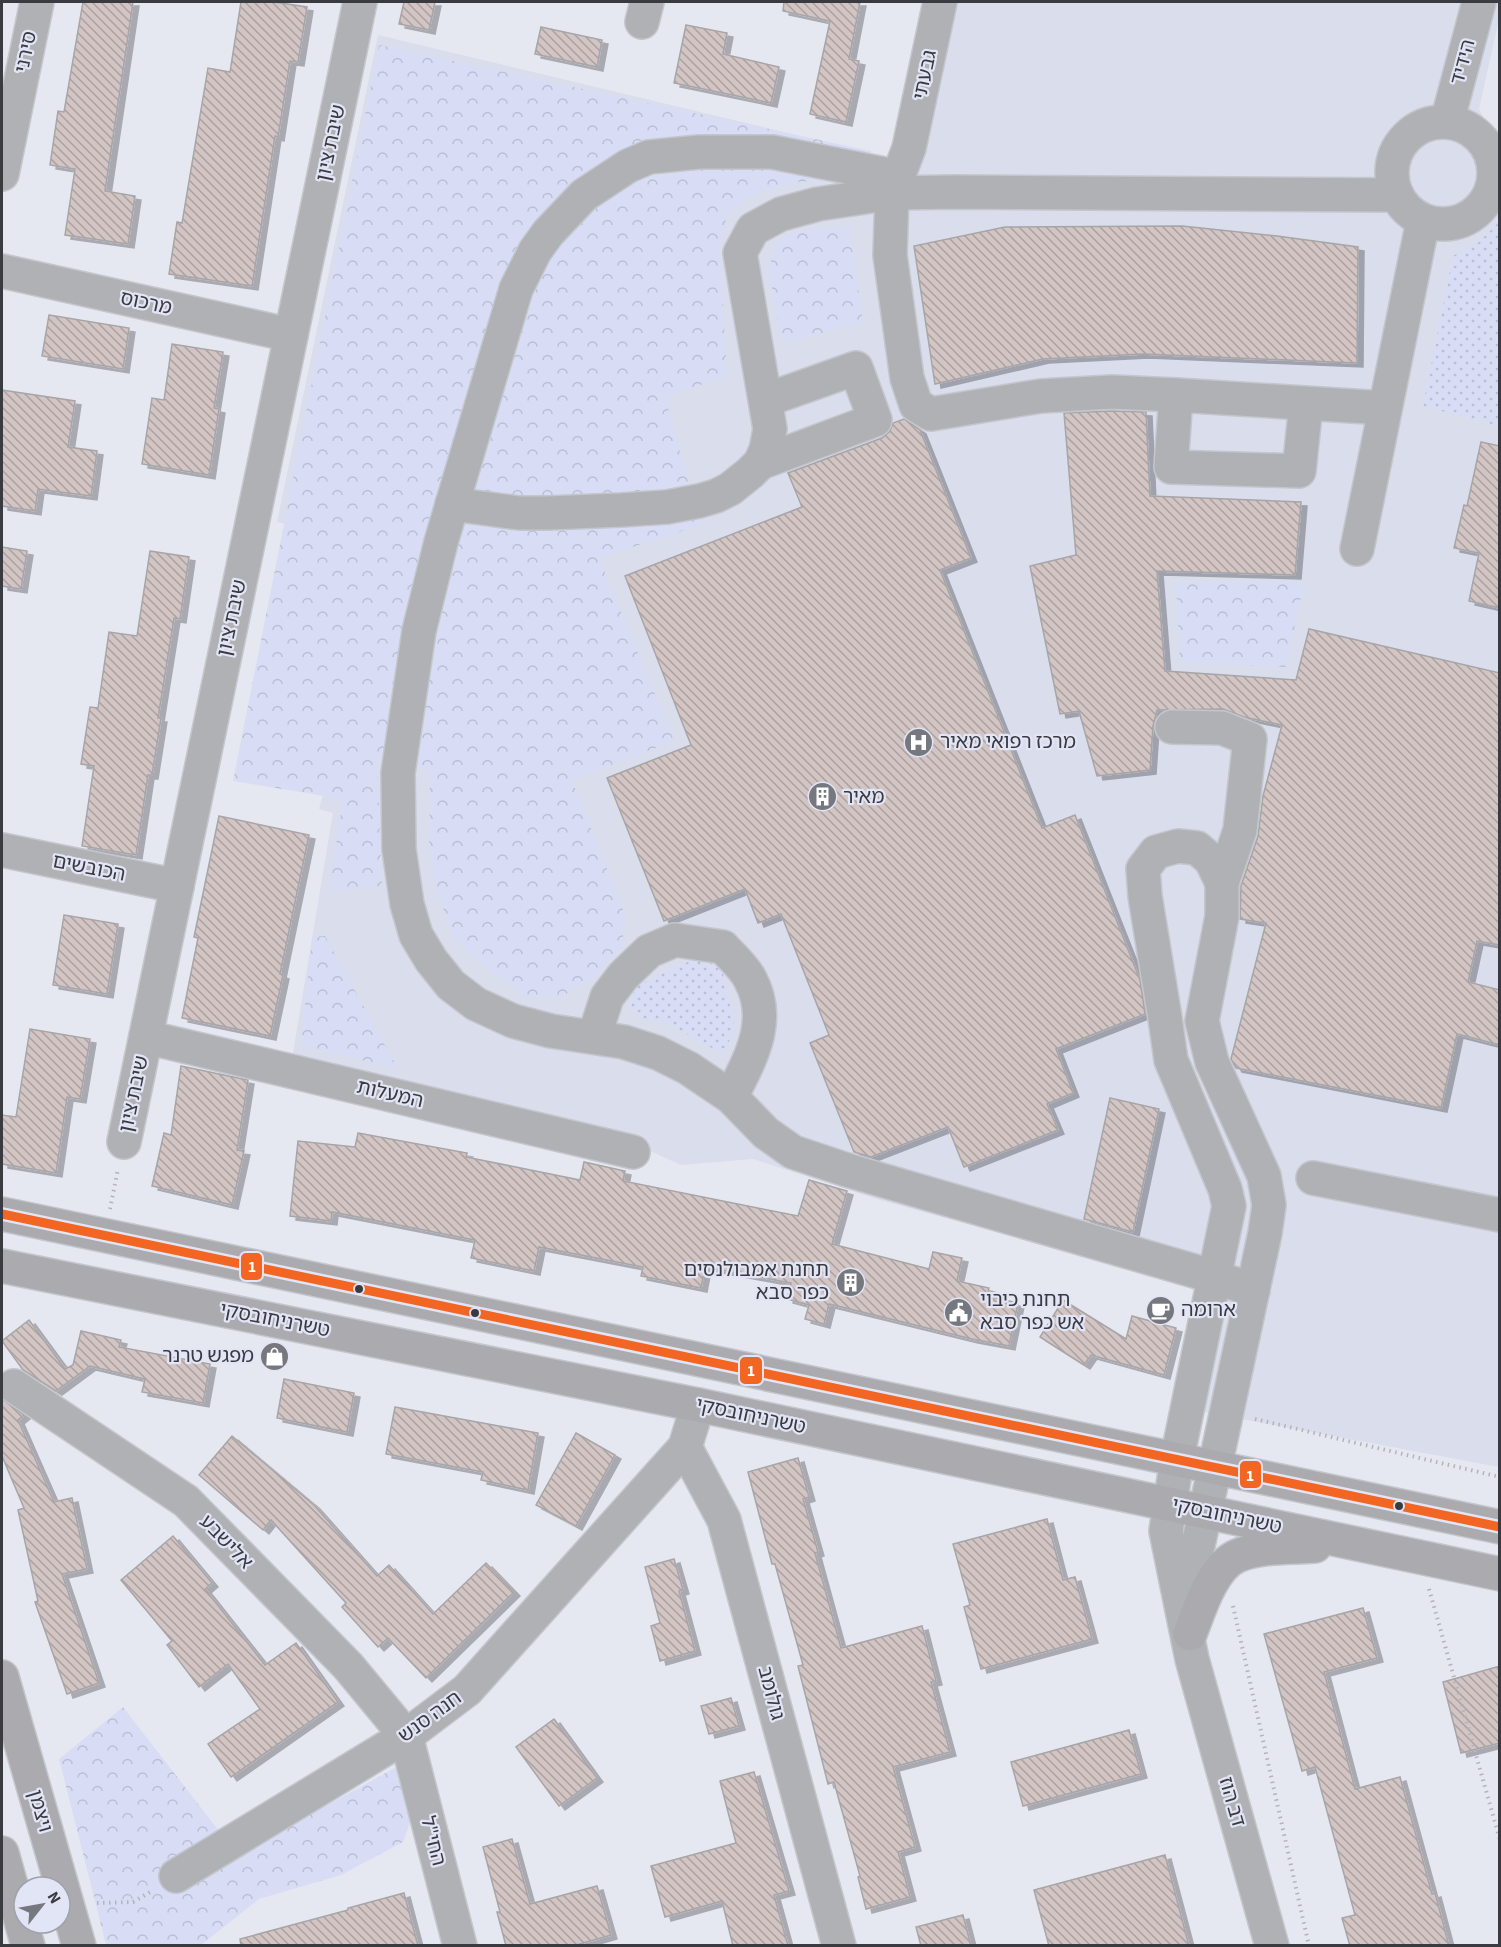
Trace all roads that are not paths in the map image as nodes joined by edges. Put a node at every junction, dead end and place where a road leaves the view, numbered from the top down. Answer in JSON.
{"nodes":[{"id":1,"x":37,"y":2,"type":"edge"},
{"id":2,"x":360,"y":2,"type":"edge"},
{"id":3,"x":940,"y":2,"type":"edge"},
{"id":4,"x":1479,"y":2,"type":"edge"},
{"id":5,"x":11,"y":80,"type":"edge"},
{"id":6,"x":1446,"y":122,"type":"junction"},
{"id":7,"x":900,"y":173,"type":"junction"},
{"id":8,"x":2,"y":174,"type":"edge"},
{"id":9,"x":1497,"y":177,"type":"edge"},
{"id":10,"x":1397,"y":195,"type":"junction"},
{"id":11,"x":1423,"y":221,"type":"junction"},
{"id":12,"x":2,"y":271,"type":"edge"},
{"id":13,"x":291,"y":335,"type":"junction"},
{"id":14,"x":1176,"y":395,"type":"junction"},
{"id":15,"x":766,"y":400,"type":"junction"},
{"id":16,"x":1306,"y":404,"type":"junction"},
{"id":17,"x":1385,"y":408,"type":"junction"},
{"id":18,"x":760,"y":463,"type":"junction"},
{"id":19,"x":452,"y":504,"type":"junction"},
{"id":20,"x":1357,"y":549,"type":"dead end"},
{"id":21,"x":1172,"y":727,"type":"dead end"},
{"id":22,"x":2,"y":850,"type":"edge"},
{"id":23,"x":1221,"y":883,"type":"junction"},
{"id":24,"x":177,"y":886,"type":"junction"},
{"id":25,"x":146,"y":1037,"type":"junction"},
{"id":26,"x":594,"y":1037,"type":"junction"},
{"id":27,"x":731,"y":1097,"type":"junction"},
{"id":28,"x":124,"y":1142,"type":"road end"},
{"id":29,"x":633,"y":1152,"type":"dead end"},
{"id":30,"x":1313,"y":1178,"type":"dead end"},
{"id":31,"x":2,"y":1214,"type":"edge"},
{"id":32,"x":1500,"y":1215,"type":"edge"},
{"id":33,"x":8,"y":1272,"type":"edge"},
{"id":34,"x":1215,"y":1277,"type":"junction"},
{"id":35,"x":1253,"y":1290,"type":"junction"},
{"id":36,"x":14,"y":1386,"type":"dead end"},
{"id":37,"x":698,"y":1405,"type":"junction"},
{"id":38,"x":685,"y":1447,"type":"junction"},
{"id":39,"x":1177,"y":1460,"type":"junction"},
{"id":40,"x":1216,"y":1468,"type":"junction"},
{"id":41,"x":1170,"y":1504,"type":"junction"},
{"id":42,"x":1206,"y":1512,"type":"junction"},
{"id":43,"x":1500,"y":1527,"type":"edge"},
{"id":44,"x":1355,"y":1543,"type":"junction"},
{"id":45,"x":1500,"y":1574,"type":"edge"},
{"id":46,"x":1191,"y":1647,"type":"junction"},
{"id":47,"x":2,"y":1677,"type":"edge"},
{"id":48,"x":406,"y":1736,"type":"junction"},
{"id":49,"x":2,"y":1853,"type":"edge"},
{"id":50,"x":176,"y":1876,"type":"road end"},
{"id":51,"x":28,"y":1946,"type":"edge"},
{"id":52,"x":79,"y":1946,"type":"edge"},
{"id":53,"x":460,"y":1946,"type":"edge"},
{"id":54,"x":839,"y":1946,"type":"edge"},
{"id":55,"x":1272,"y":1946,"type":"edge"}],
"edges":[{"from":1,"to":5,"type":"street","name":"סירני"},
{"from":2,"to":13,"type":"street","name":"שיבת ציון"},
{"from":3,"to":7,"type":"street","name":"גבעתי"},
{"from":4,"to":6,"type":"street","name":"הידיד"},
{"from":5,"to":8,"type":"street","name":"סירני"},
{"from":6,"to":9,"type":"street"},
{"from":6,"to":10,"type":"street"},
{"from":7,"to":10,"type":"street"},
{"from":7,"to":14,"type":"street","name":"גבעתי"},
{"from":7,"to":15,"type":"street"},
{"from":7,"to":19,"type":"street"},
{"from":9,"to":11,"type":"street"},
{"from":10,"to":11,"type":"street"},
{"from":11,"to":17,"type":"street"},
{"from":12,"to":13,"type":"street","name":"מרכוס"},
{"from":13,"to":24,"type":"street","name":"שיבת ציון"},
{"from":14,"to":16,"type":"street","name":"גבעתי"},
{"from":14,"to":16,"type":"street"},
{"from":15,"to":18,"type":"street"},
{"from":15,"to":18,"type":"street"},
{"from":16,"to":17,"type":"street","name":"גבעתי"},
{"from":17,"to":20,"type":"street"},
{"from":18,"to":19,"type":"street"},
{"from":19,"to":26,"type":"street"},
{"from":21,"to":23,"type":"street"},
{"from":22,"to":24,"type":"street","name":"הכובשים"},
{"from":23,"to":34,"type":"street","name":"דב הוז"},
{"from":23,"to":35,"type":"street","name":"דב הוז"},
{"from":24,"to":25,"type":"street","name":"שיבת ציון"},
{"from":25,"to":28,"type":"street","name":"שיבת ציון"},
{"from":25,"to":29,"type":"street","name":"המעלות"},
{"from":26,"to":27,"type":"street"},
{"from":26,"to":27,"type":"street"},
{"from":27,"to":34,"type":"street"},
{"from":30,"to":32,"type":"street"},
{"from":31,"to":39,"type":"main road"},
{"from":33,"to":37,"type":"main road","name":"טשרניחובסקי"},
{"from":34,"to":35,"type":"street"},
{"from":34,"to":39,"type":"street","name":"דב הוז"},
{"from":35,"to":40,"type":"street","name":"דב הוז"},
{"from":36,"to":48,"type":"street","name":"אלישבע"},
{"from":37,"to":38,"type":"street","name":"חנה סנש"},
{"from":37,"to":41,"type":"main road","name":"טשרניחובסקי"},
{"from":38,"to":48,"type":"street","name":"חנה סנש"},
{"from":38,"to":54,"type":"street","name":"גולומב"},
{"from":39,"to":40,"type":"main road"},
{"from":39,"to":41,"type":"street","name":"דב הוז"},
{"from":40,"to":42,"type":"street","name":"דב הוז"},
{"from":40,"to":43,"type":"main road"},
{"from":41,"to":42,"type":"main road","name":"טשרניחובסקי"},
{"from":41,"to":46,"type":"street","name":"דב הוז"},
{"from":42,"to":44,"type":"main road","name":"טשרניחובסקי"},
{"from":42,"to":46,"type":"street","name":"דב הוז"},
{"from":44,"to":45,"type":"main road","name":"טשרניחובסקי"},
{"from":44,"to":46,"type":"main road"},
{"from":46,"to":55,"type":"street","name":"דב הוז"},
{"from":47,"to":52,"type":"main road","name":"ויצמן"},
{"from":48,"to":50,"type":"street","name":"חנה סנש"},
{"from":48,"to":53,"type":"street","name":"החי\"ל"},
{"from":49,"to":51,"type":"main road"}]}
